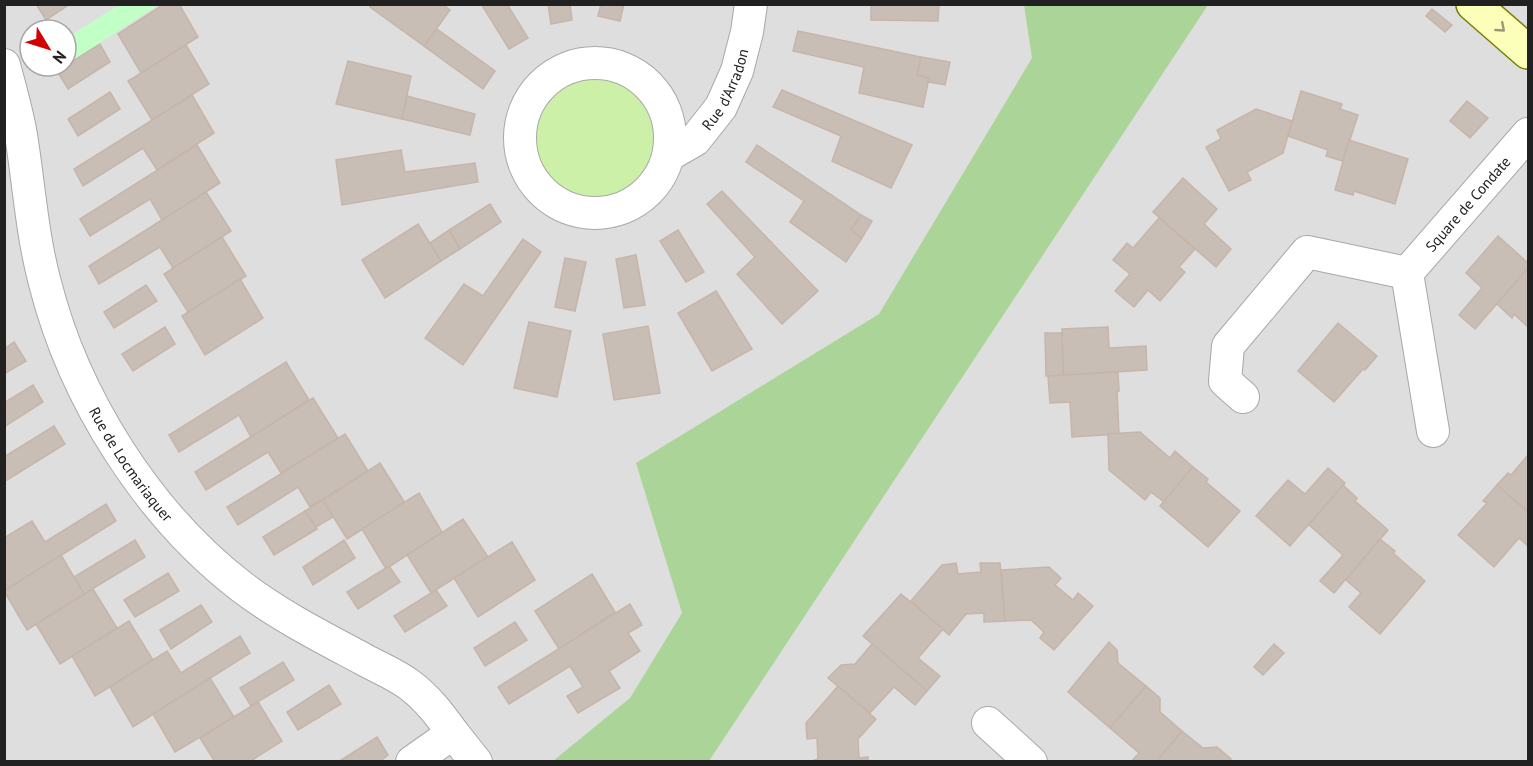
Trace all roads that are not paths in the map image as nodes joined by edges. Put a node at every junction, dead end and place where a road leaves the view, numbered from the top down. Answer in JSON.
{"nodes":[{"id":1,"x":751,"y":4,"type":"edge"},
{"id":2,"x":1473,"y":4,"type":"edge"},
{"id":3,"x":1528,"y":52,"type":"edge"},
{"id":4,"x":4,"y":65,"type":"edge"},
{"id":5,"x":1528,"y":134,"type":"edge"},
{"id":6,"x":669,"y":155,"type":"junction"},
{"id":7,"x":1407,"y":273,"type":"junction"},
{"id":8,"x":1243,"y":397,"type":"dead end"},
{"id":9,"x":1433,"y":431,"type":"dead end"},
{"id":10,"x":987,"y":723,"type":"dead end"},
{"id":11,"x":453,"y":733,"type":"junction"},
{"id":12,"x":412,"y":762,"type":"edge"},
{"id":13,"x":477,"y":762,"type":"edge"},
{"id":14,"x":1031,"y":762,"type":"edge"}],
"edges":[{"from":1,"to":6,"type":"street","name":"Rue d'Arradon"},
{"from":2,"to":3,"type":"street","one_way":true},
{"from":4,"to":11,"type":"street","name":"Rue de Locmariaquer"},
{"from":5,"to":7,"type":"street","name":"Square de Condate"},
{"from":6,"to":6,"type":"street"},
{"from":7,"to":8,"type":"street"},
{"from":7,"to":9,"type":"street"},
{"from":10,"to":14,"type":"street"},
{"from":11,"to":12,"type":"street"},
{"from":11,"to":13,"type":"street","name":"Rue de Locmariaquer"}]}
